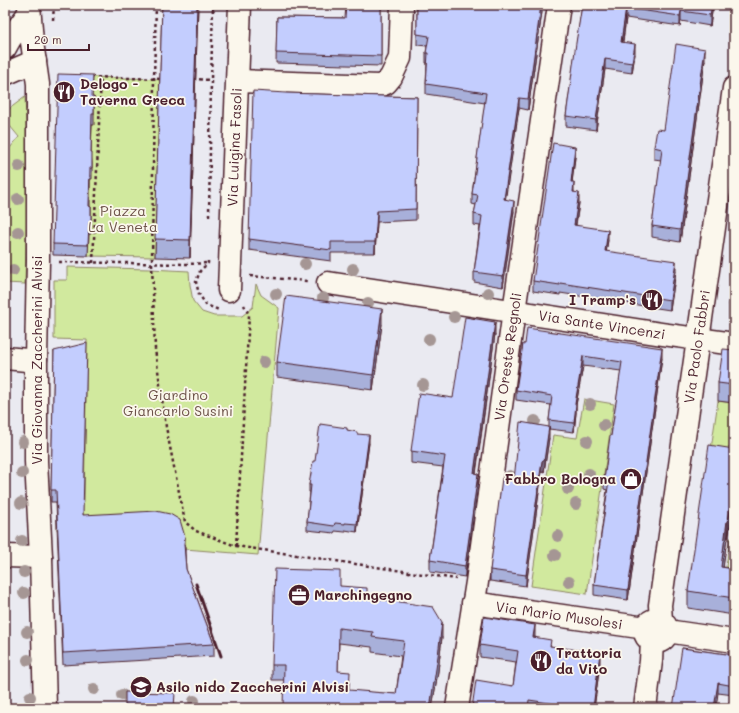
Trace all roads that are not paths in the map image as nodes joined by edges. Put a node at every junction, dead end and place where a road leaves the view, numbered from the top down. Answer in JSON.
{"nodes":[{"id":1,"x":240,"y":5,"type":"edge"},
{"id":2,"x":402,"y":5,"type":"edge"},
{"id":3,"x":559,"y":5,"type":"edge"},
{"id":4,"x":29,"y":9,"type":"edge"},
{"id":5,"x":5,"y":48,"type":"edge"},
{"id":6,"x":35,"y":61,"type":"junction"},
{"id":7,"x":5,"y":74,"type":"edge"},
{"id":8,"x":238,"y":81,"type":"junction"},
{"id":9,"x":734,"y":88,"type":"edge"},
{"id":10,"x":229,"y":281,"type":"road end"},
{"id":11,"x":328,"y":283,"type":"road end"},
{"id":12,"x":514,"y":312,"type":"junction"},
{"id":13,"x":698,"y":339,"type":"junction"},
{"id":14,"x":734,"y":344,"type":"edge"},
{"id":15,"x":5,"y":358,"type":"edge"},
{"id":16,"x":36,"y":360,"type":"junction"},
{"id":17,"x":5,"y":556,"type":"edge"},
{"id":18,"x":41,"y":557,"type":"junction"},
{"id":19,"x":475,"y":593,"type":"junction"},
{"id":20,"x":656,"y":631,"type":"junction"},
{"id":21,"x":734,"y":641,"type":"edge"},
{"id":22,"x":45,"y":708,"type":"edge"},
{"id":23,"x":457,"y":708,"type":"edge"},
{"id":24,"x":645,"y":708,"type":"edge"}],
"edges":[{"from":1,"to":8,"type":"street","name":"Via Luigina Fasoli"},
{"from":2,"to":8,"type":"street"},
{"from":3,"to":12,"type":"street","name":"Via Oreste Regnoli"},
{"from":4,"to":5,"type":"street"},
{"from":4,"to":6,"type":"street","name":"Via Giovanna Zaccherini Alvisi"},
{"from":6,"to":7,"type":"street"},
{"from":6,"to":16,"type":"street","name":"Via Giovanna Zaccherini Alvisi"},
{"from":8,"to":10,"type":"street","name":"Via Luigina Fasoli"},
{"from":9,"to":13,"type":"street","name":"Via Paolo Fabbri"},
{"from":11,"to":12,"type":"street","name":"Via Sante Vincenzi"},
{"from":12,"to":13,"type":"street","name":"Via Sante Vincenzi"},
{"from":12,"to":19,"type":"street","name":"Via Oreste Regnoli"},
{"from":13,"to":14,"type":"street","name":"Via Sante Vincenzi"},
{"from":13,"to":20,"type":"street","name":"Via Paolo Fabbri"},
{"from":15,"to":16,"type":"street"},
{"from":16,"to":18,"type":"street","name":"Via Giovanna Zaccherini Alvisi"},
{"from":17,"to":18,"type":"street"},
{"from":18,"to":22,"type":"street","name":"Via Giovanna Zaccherini Alvisi"},
{"from":19,"to":20,"type":"street","name":"Via Mario Musolesi"},
{"from":19,"to":23,"type":"street","name":"Via Oreste Regnoli"},
{"from":20,"to":21,"type":"street","name":"Via Mario Musolesi"},
{"from":20,"to":24,"type":"street","name":"Via Paolo Fabbri"}]}
